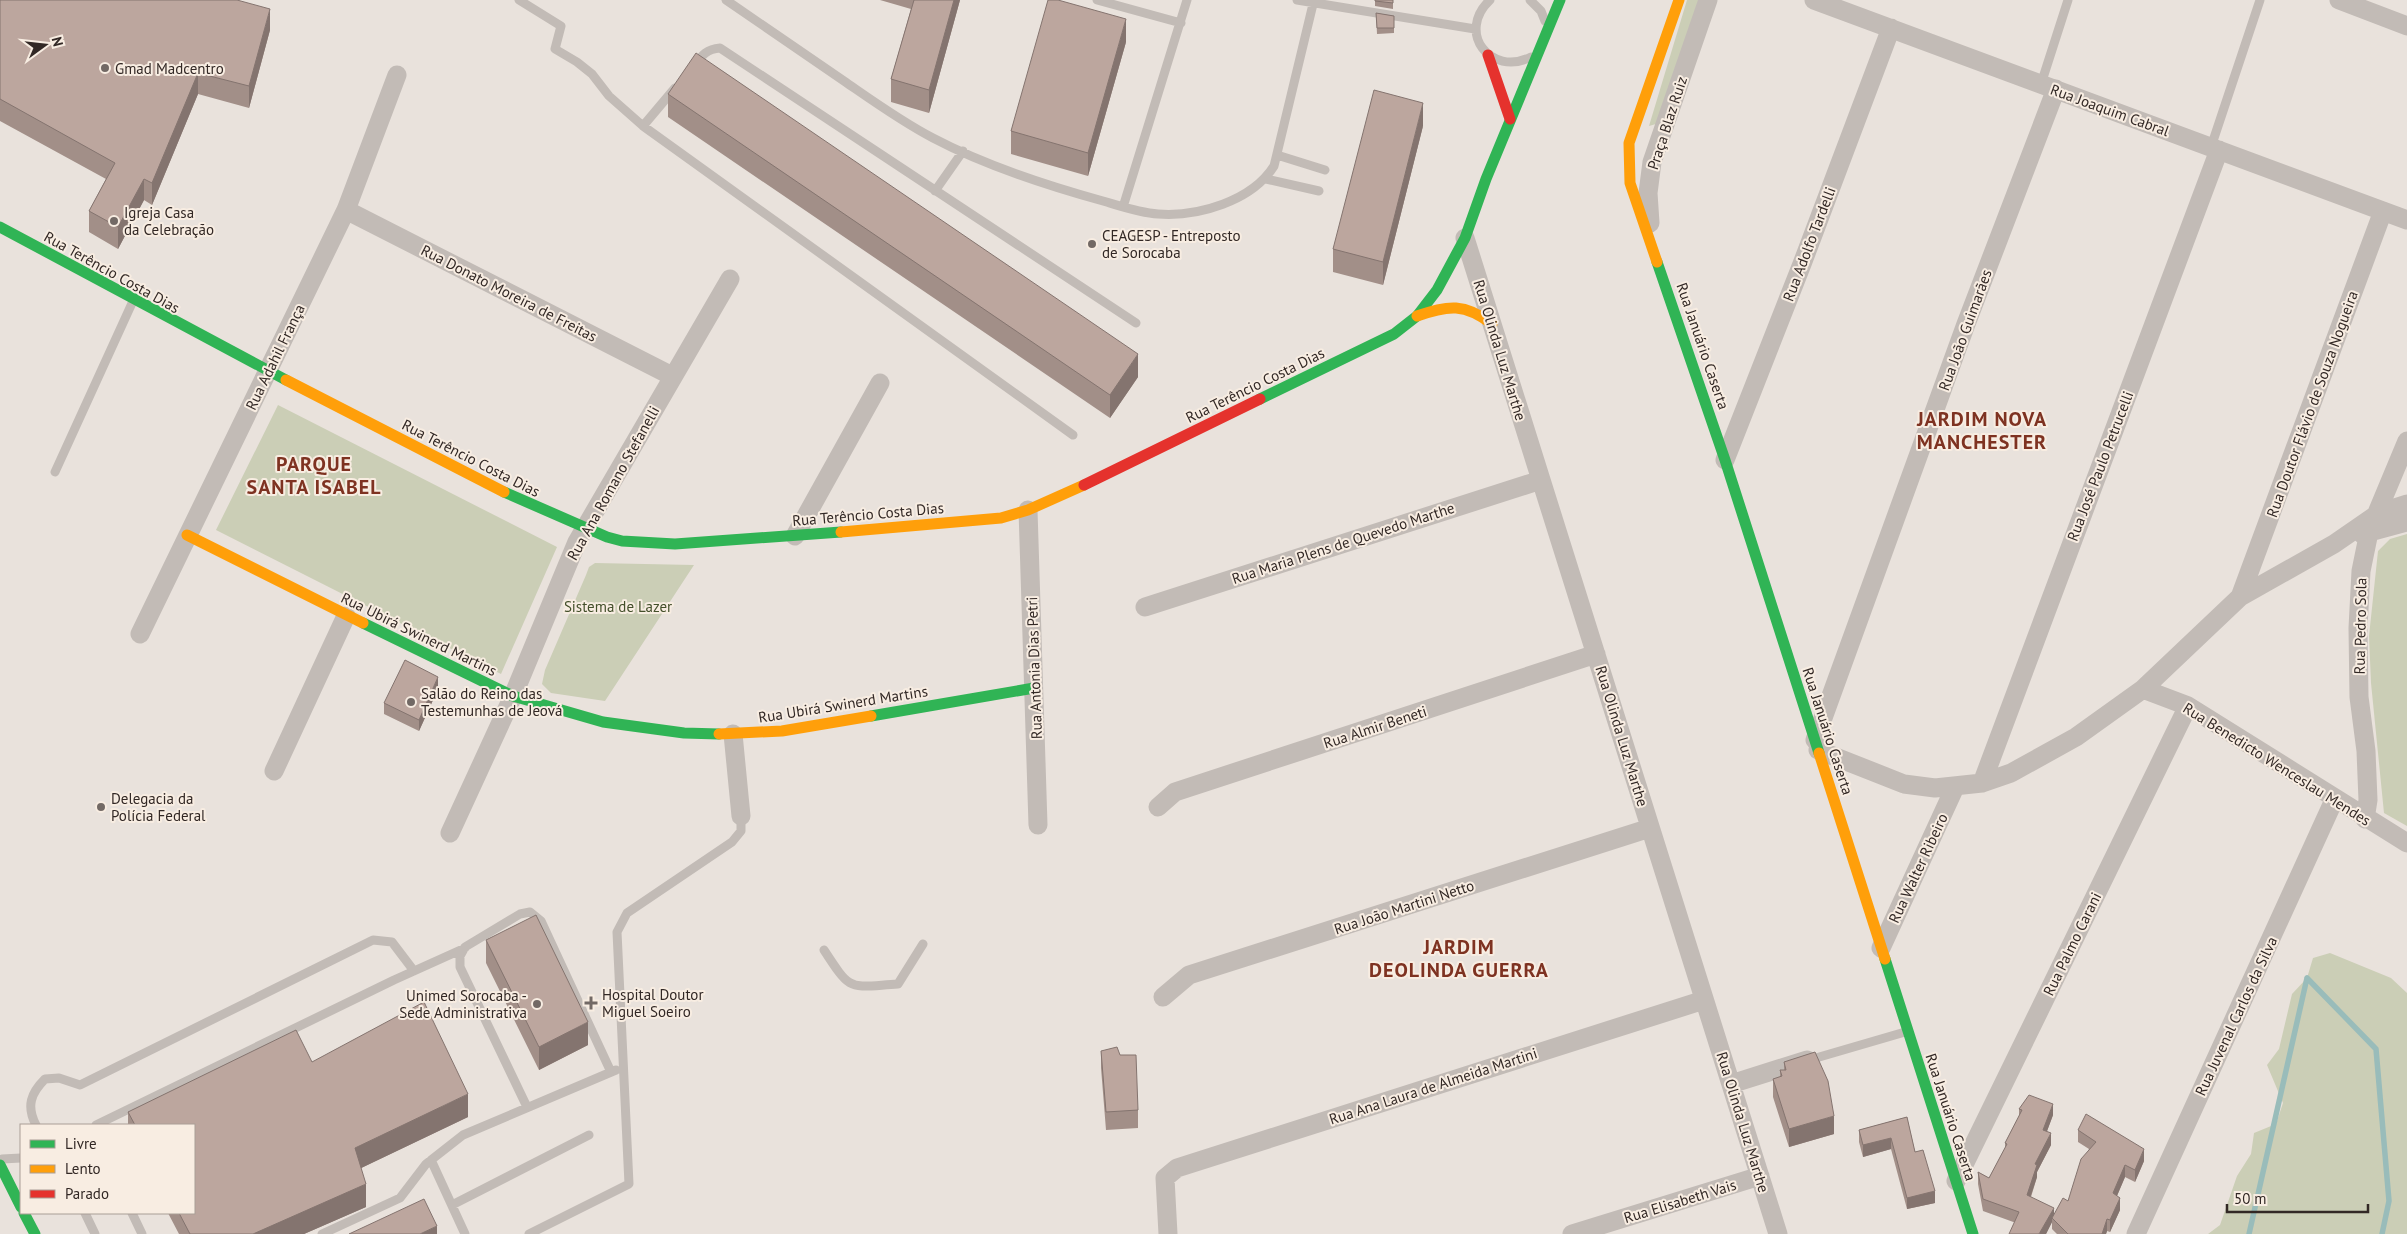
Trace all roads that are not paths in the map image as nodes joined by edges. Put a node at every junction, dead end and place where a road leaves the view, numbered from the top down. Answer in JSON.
{"nodes":[{"id":1,"x":519,"y":0,"type":"edge"},
{"id":2,"x":726,"y":0,"type":"edge"},
{"id":3,"x":1098,"y":0,"type":"edge"},
{"id":4,"x":1187,"y":0,"type":"edge"},
{"id":5,"x":1297,"y":0,"type":"edge"},
{"id":6,"x":1490,"y":0,"type":"edge"},
{"id":7,"x":1530,"y":0,"type":"edge"},
{"id":8,"x":1560,"y":0,"type":"edge"},
{"id":9,"x":1679,"y":0,"type":"edge"},
{"id":10,"x":1708,"y":0,"type":"edge"},
{"id":11,"x":1814,"y":0,"type":"edge"},
{"id":12,"x":2068,"y":0,"type":"edge"},
{"id":13,"x":2260,"y":0,"type":"edge"},
{"id":14,"x":2339,"y":0,"type":"edge"},
{"id":15,"x":1314,"y":2,"type":"edge"},
{"id":16,"x":2375,"y":6,"type":"edge"},
{"id":17,"x":1181,"y":23,"type":"junction"},
{"id":18,"x":2407,"y":26,"type":"edge"},
{"id":19,"x":1547,"y":28,"type":"junction"},
{"id":20,"x":1891,"y":28,"type":"junction"},
{"id":21,"x":1475,"y":29,"type":"junction"},
{"id":22,"x":1537,"y":54,"type":"junction"},
{"id":23,"x":1488,"y":55,"type":"junction"},
{"id":24,"x":397,"y":75,"type":"dead end"},
{"id":25,"x":2049,"y":87,"type":"junction"},
{"id":26,"x":1510,"y":118,"type":"junction"},
{"id":27,"x":643,"y":126,"type":"junction"},
{"id":28,"x":2215,"y":149,"type":"junction"},
{"id":29,"x":962,"y":151,"type":"junction"},
{"id":30,"x":1277,"y":155,"type":"junction"},
{"id":31,"x":1325,"y":170,"type":"dead end"},
{"id":32,"x":1266,"y":179,"type":"junction"},
{"id":33,"x":935,"y":191,"type":"junction"},
{"id":34,"x":1319,"y":191,"type":"dead end"},
{"id":35,"x":1123,"y":207,"type":"junction"},
{"id":36,"x":346,"y":210,"type":"junction"},
{"id":37,"x":2383,"y":211,"type":"junction"},
{"id":38,"x":2407,"y":220,"type":"edge"},
{"id":39,"x":0,"y":227,"type":"edge"},
{"id":40,"x":1465,"y":238,"type":"junction"},
{"id":41,"x":1651,"y":239,"type":"junction"},
{"id":42,"x":730,"y":279,"type":"dead end"},
{"id":43,"x":133,"y":300,"type":"junction"},
{"id":44,"x":1417,"y":316,"type":"junction"},
{"id":45,"x":1136,"y":323,"type":"dead end"},
{"id":46,"x":1492,"y":324,"type":"junction"},
{"id":47,"x":268,"y":370,"type":"junction"},
{"id":48,"x":672,"y":376,"type":"junction"},
{"id":49,"x":880,"y":383,"type":"dead end"},
{"id":50,"x":1074,"y":436,"type":"dead end"},
{"id":51,"x":2407,"y":441,"type":"edge"},
{"id":52,"x":1725,"y":460,"type":"junction"},
{"id":53,"x":55,"y":472,"type":"dead end"},
{"id":54,"x":1541,"y":480,"type":"junction"},
{"id":55,"x":2407,"y":504,"type":"edge"},
{"id":56,"x":1028,"y":510,"type":"junction"},
{"id":57,"x":2378,"y":513,"type":"junction"},
{"id":58,"x":2407,"y":522,"type":"edge"},
{"id":59,"x":584,"y":529,"type":"junction"},
{"id":60,"x":2369,"y":532,"type":"junction"},
{"id":61,"x":187,"y":534,"type":"junction"},
{"id":62,"x":794,"y":536,"type":"junction"},
{"id":63,"x":2334,"y":544,"type":"junction"},
{"id":64,"x":2240,"y":596,"type":"junction"},
{"id":65,"x":1145,"y":607,"type":"dead end"},
{"id":66,"x":346,"y":616,"type":"junction"},
{"id":67,"x":140,"y":634,"type":"dead end"},
{"id":68,"x":1596,"y":654,"type":"junction"},
{"id":69,"x":1034,"y":688,"type":"junction"},
{"id":70,"x":2143,"y":689,"type":"junction"},
{"id":71,"x":513,"y":696,"type":"junction"},
{"id":72,"x":2188,"y":706,"type":"junction"},
{"id":73,"x":733,"y":734,"type":"junction"},
{"id":74,"x":1816,"y":745,"type":"junction"},
{"id":75,"x":274,"y":771,"type":"dead end"},
{"id":76,"x":1982,"y":783,"type":"junction"},
{"id":77,"x":1955,"y":788,"type":"junction"},
{"id":78,"x":2336,"y":798,"type":"junction"},
{"id":79,"x":1158,"y":807,"type":"dead end"},
{"id":80,"x":741,"y":816,"type":"joint"},
{"id":81,"x":2365,"y":819,"type":"junction"},
{"id":82,"x":1038,"y":825,"type":"dead end"},
{"id":83,"x":1650,"y":828,"type":"junction"},
{"id":84,"x":450,"y":833,"type":"dead end"},
{"id":85,"x":2407,"y":843,"type":"edge"},
{"id":86,"x":923,"y":944,"type":"dead end"},
{"id":87,"x":466,"y":948,"type":"junction"},
{"id":88,"x":1881,"y":948,"type":"junction"},
{"id":89,"x":824,"y":950,"type":"dead end"},
{"id":90,"x":414,"y":971,"type":"junction"},
{"id":91,"x":1163,"y":997,"type":"dead end"},
{"id":92,"x":1704,"y":1000,"type":"junction"},
{"id":93,"x":1908,"y":1031,"type":"junction"},
{"id":94,"x":1809,"y":1060,"type":"joint"},
{"id":95,"x":623,"y":1067,"type":"junction"},
{"id":96,"x":611,"y":1072,"type":"junction"},
{"id":97,"x":1731,"y":1084,"type":"junction"},
{"id":98,"x":527,"y":1107,"type":"junction"},
{"id":99,"x":36,"y":1124,"type":"edge"},
{"id":100,"x":99,"y":1124,"type":"edge"},
{"id":101,"x":589,"y":1135,"type":"dead end"},
{"id":102,"x":20,"y":1158,"type":"edge"},
{"id":103,"x":0,"y":1159,"type":"edge"},
{"id":104,"x":431,"y":1160,"type":"junction"},
{"id":105,"x":0,"y":1165,"type":"edge"},
{"id":106,"x":1760,"y":1176,"type":"junction"},
{"id":107,"x":1956,"y":1181,"type":"junction"},
{"id":108,"x":20,"y":1205,"type":"edge"},
{"id":109,"x":452,"y":1205,"type":"junction"},
{"id":110,"x":25,"y":1214,"type":"edge"},
{"id":111,"x":34,"y":1214,"type":"edge"},
{"id":112,"x":85,"y":1214,"type":"edge"},
{"id":113,"x":132,"y":1214,"type":"edge"},
{"id":114,"x":34,"y":1231,"type":"edge"},
{"id":115,"x":95,"y":1234,"type":"edge"},
{"id":116,"x":142,"y":1234,"type":"edge"},
{"id":117,"x":322,"y":1234,"type":"edge"},
{"id":118,"x":465,"y":1234,"type":"edge"},
{"id":119,"x":529,"y":1234,"type":"edge"},
{"id":120,"x":1168,"y":1234,"type":"edge"},
{"id":121,"x":1572,"y":1234,"type":"edge"},
{"id":122,"x":1778,"y":1234,"type":"edge"},
{"id":123,"x":1973,"y":1234,"type":"edge"},
{"id":124,"x":2136,"y":1234,"type":"edge"}],
"edges":[{"from":1,"to":27,"type":"lane"},
{"from":2,"to":29,"type":"lane"},
{"from":3,"to":17,"type":"lane"},
{"from":4,"to":17,"type":"lane"},
{"from":5,"to":15,"type":"lane"},
{"from":6,"to":21,"type":"lane"},
{"from":7,"to":19,"type":"lane"},
{"from":8,"to":19,"type":"main road","name":"Rua Terêncio Costa Dias"},
{"from":9,"to":41,"type":"main road","name":"Praça Blaz Ruiz"},
{"from":10,"to":41,"type":"street","name":"Praça Blaz Ruiz"},
{"from":11,"to":20,"type":"street","name":"Rua Joaquim Cabral"},
{"from":12,"to":25,"type":"lane","name":"Rua João Guimarães"},
{"from":13,"to":28,"type":"lane"},
{"from":14,"to":16,"type":"street"},
{"from":15,"to":21,"type":"lane"},
{"from":15,"to":30,"type":"lane"},
{"from":16,"to":18,"type":"street"},
{"from":17,"to":35,"type":"lane"},
{"from":19,"to":22,"type":"main road","name":"Rua Terêncio Costa Dias"},
{"from":20,"to":25,"type":"street","name":"Rua Joaquim Cabral"},
{"from":20,"to":52,"type":"street","name":"Rua Adolfo Tardelli"},
{"from":21,"to":23,"type":"lane"},
{"from":22,"to":23,"type":"lane"},
{"from":22,"to":26,"type":"main road","name":"Rua Terêncio Costa Dias"},
{"from":23,"to":26,"type":"main road"},
{"from":24,"to":36,"type":"street","name":"Rua Adahil França"},
{"from":25,"to":28,"type":"street","name":"Rua Joaquim Cabral"},
{"from":25,"to":74,"type":"street","name":"Rua João Guimarães"},
{"from":26,"to":40,"type":"main road","name":"Rua Terêncio Costa Dias"},
{"from":27,"to":33,"type":"lane"},
{"from":27,"to":50,"type":"lane"},
{"from":28,"to":37,"type":"street","name":"Rua Joaquim Cabral"},
{"from":28,"to":76,"type":"street","name":"Rua José Paulo Petrucelli"},
{"from":29,"to":33,"type":"lane"},
{"from":29,"to":35,"type":"lane"},
{"from":30,"to":31,"type":"lane"},
{"from":30,"to":32,"type":"lane"},
{"from":32,"to":34,"type":"lane"},
{"from":32,"to":35,"type":"lane"},
{"from":33,"to":45,"type":"lane"},
{"from":36,"to":47,"type":"street","name":"Rua Adahil França"},
{"from":36,"to":48,"type":"street","name":"Rua Donato Moreira de Freitas"},
{"from":37,"to":38,"type":"street","name":"Rua Joaquim Cabral"},
{"from":37,"to":64,"type":"street","name":"Rua Doutor Flávio de Souza Nogueira"},
{"from":39,"to":43,"type":"main road","name":"Rua Terêncio Costa Dias"},
{"from":40,"to":44,"type":"main road","name":"Rua Terêncio Costa Dias"},
{"from":40,"to":46,"type":"street","name":"Rua Olinda Luz Marthe"},
{"from":41,"to":52,"type":"main road","name":"Rua Januário Caserta"},
{"from":42,"to":48,"type":"street","name":"Rua Ana Romano Stefanelli"},
{"from":43,"to":47,"type":"main road","name":"Rua Terêncio Costa Dias"},
{"from":43,"to":53,"type":"lane"},
{"from":44,"to":46,"type":"main road"},
{"from":44,"to":56,"type":"main road","name":"Rua Terêncio Costa Dias"},
{"from":46,"to":54,"type":"street","name":"Rua Olinda Luz Marthe"},
{"from":47,"to":59,"type":"main road","name":"Rua Terêncio Costa Dias"},
{"from":47,"to":61,"type":"street","name":"Rua Adahil França"},
{"from":48,"to":59,"type":"street","name":"Rua Ana Romano Stefanelli"},
{"from":49,"to":62,"type":"street"},
{"from":51,"to":57,"type":"street","name":"Rua Pedro Sola"},
{"from":52,"to":74,"type":"main road","name":"Rua Januário Caserta"},
{"from":54,"to":65,"type":"street","name":"Rua Maria Plens de Quevedo Marthe"},
{"from":54,"to":68,"type":"street","name":"Rua Olinda Luz Marthe"},
{"from":55,"to":57,"type":"street"},
{"from":56,"to":62,"type":"main road","name":"Rua Terêncio Costa Dias"},
{"from":56,"to":69,"type":"street","name":"Rua Antonia Dias Petri"},
{"from":57,"to":60,"type":"street","name":"Rua Pedro Sola"},
{"from":57,"to":63,"type":"street"},
{"from":58,"to":60,"type":"street"},
{"from":59,"to":62,"type":"main road","name":"Rua Terêncio Costa Dias"},
{"from":59,"to":71,"type":"street","name":"Rua Ana Romano Stefanelli"},
{"from":60,"to":63,"type":"street"},
{"from":60,"to":81,"type":"street","name":"Rua Pedro Sola"},
{"from":61,"to":66,"type":"main road","name":"Rua Ubirá Swinerd Martins"},
{"from":61,"to":67,"type":"street","name":"Rua Adahil França"},
{"from":63,"to":64,"type":"street"},
{"from":64,"to":70,"type":"street"},
{"from":66,"to":71,"type":"main road","name":"Rua Ubirá Swinerd Martins"},
{"from":66,"to":75,"type":"street"},
{"from":68,"to":79,"type":"street","name":"Rua Almir Beneti"},
{"from":68,"to":83,"type":"street","name":"Rua Olinda Luz Marthe"},
{"from":69,"to":73,"type":"main road","name":"Rua Ubirá Swinerd Martins"},
{"from":69,"to":82,"type":"street","name":"Rua Antonia Dias Petri"},
{"from":70,"to":72,"type":"street","name":"Rua Benedicto Wenceslau Mendes"},
{"from":70,"to":76,"type":"street"},
{"from":71,"to":73,"type":"main road","name":"Rua Ubirá Swinerd Martins"},
{"from":71,"to":84,"type":"street","name":"Rua Ana Romano Stefanelli"},
{"from":72,"to":78,"type":"street","name":"Rua Benedicto Wenceslau Mendes"},
{"from":72,"to":107,"type":"street","name":"Rua Palmo Carani"},
{"from":73,"to":80,"type":"street"},
{"from":74,"to":77,"type":"street"},
{"from":74,"to":88,"type":"main road","name":"Rua Januário Caserta"},
{"from":76,"to":77,"type":"street"},
{"from":77,"to":88,"type":"street","name":"Rua Walter Ribeiro"},
{"from":78,"to":81,"type":"street","name":"Rua Benedicto Wenceslau Mendes"},
{"from":78,"to":124,"type":"street","name":"Rua Juvenal Carlos da Silva"},
{"from":80,"to":95,"type":"lane"},
{"from":81,"to":85,"type":"street","name":"Rua Benedicto Wenceslau Mendes"},
{"from":83,"to":91,"type":"street","name":"Rua João Martini Netto"},
{"from":83,"to":92,"type":"street","name":"Rua Olinda Luz Marthe"},
{"from":86,"to":89,"type":"lane"},
{"from":87,"to":90,"type":"lane"},
{"from":87,"to":96,"type":"lane"},
{"from":87,"to":98,"type":"lane"},
{"from":88,"to":93,"type":"main road","name":"Rua Januário Caserta"},
{"from":90,"to":99,"type":"lane"},
{"from":90,"to":100,"type":"lane"},
{"from":92,"to":97,"type":"street","name":"Rua Olinda Luz Marthe"},
{"from":92,"to":120,"type":"street","name":"Rua Ana Laura de Almeida Martini"},
{"from":93,"to":94,"type":"lane"},
{"from":93,"to":107,"type":"main road","name":"Rua Januário Caserta"},
{"from":94,"to":97,"type":"street"},
{"from":95,"to":96,"type":"lane"},
{"from":95,"to":119,"type":"lane"},
{"from":96,"to":98,"type":"lane"},
{"from":97,"to":106,"type":"street","name":"Rua Olinda Luz Marthe"},
{"from":98,"to":104,"type":"lane"},
{"from":101,"to":109,"type":"lane"},
{"from":102,"to":103,"type":"lane"},
{"from":104,"to":109,"type":"lane"},
{"from":104,"to":117,"type":"lane"},
{"from":105,"to":108,"type":"main road"},
{"from":106,"to":121,"type":"street","name":"Rua Elisabeth Vais"},
{"from":106,"to":122,"type":"street","name":"Rua Olinda Luz Marthe"},
{"from":107,"to":123,"type":"main road","name":"Rua Januário Caserta"},
{"from":109,"to":118,"type":"lane"},
{"from":110,"to":114,"type":"main road"},
{"from":111,"to":114,"type":"lane"},
{"from":112,"to":115,"type":"lane"},
{"from":113,"to":116,"type":"lane"}]}
